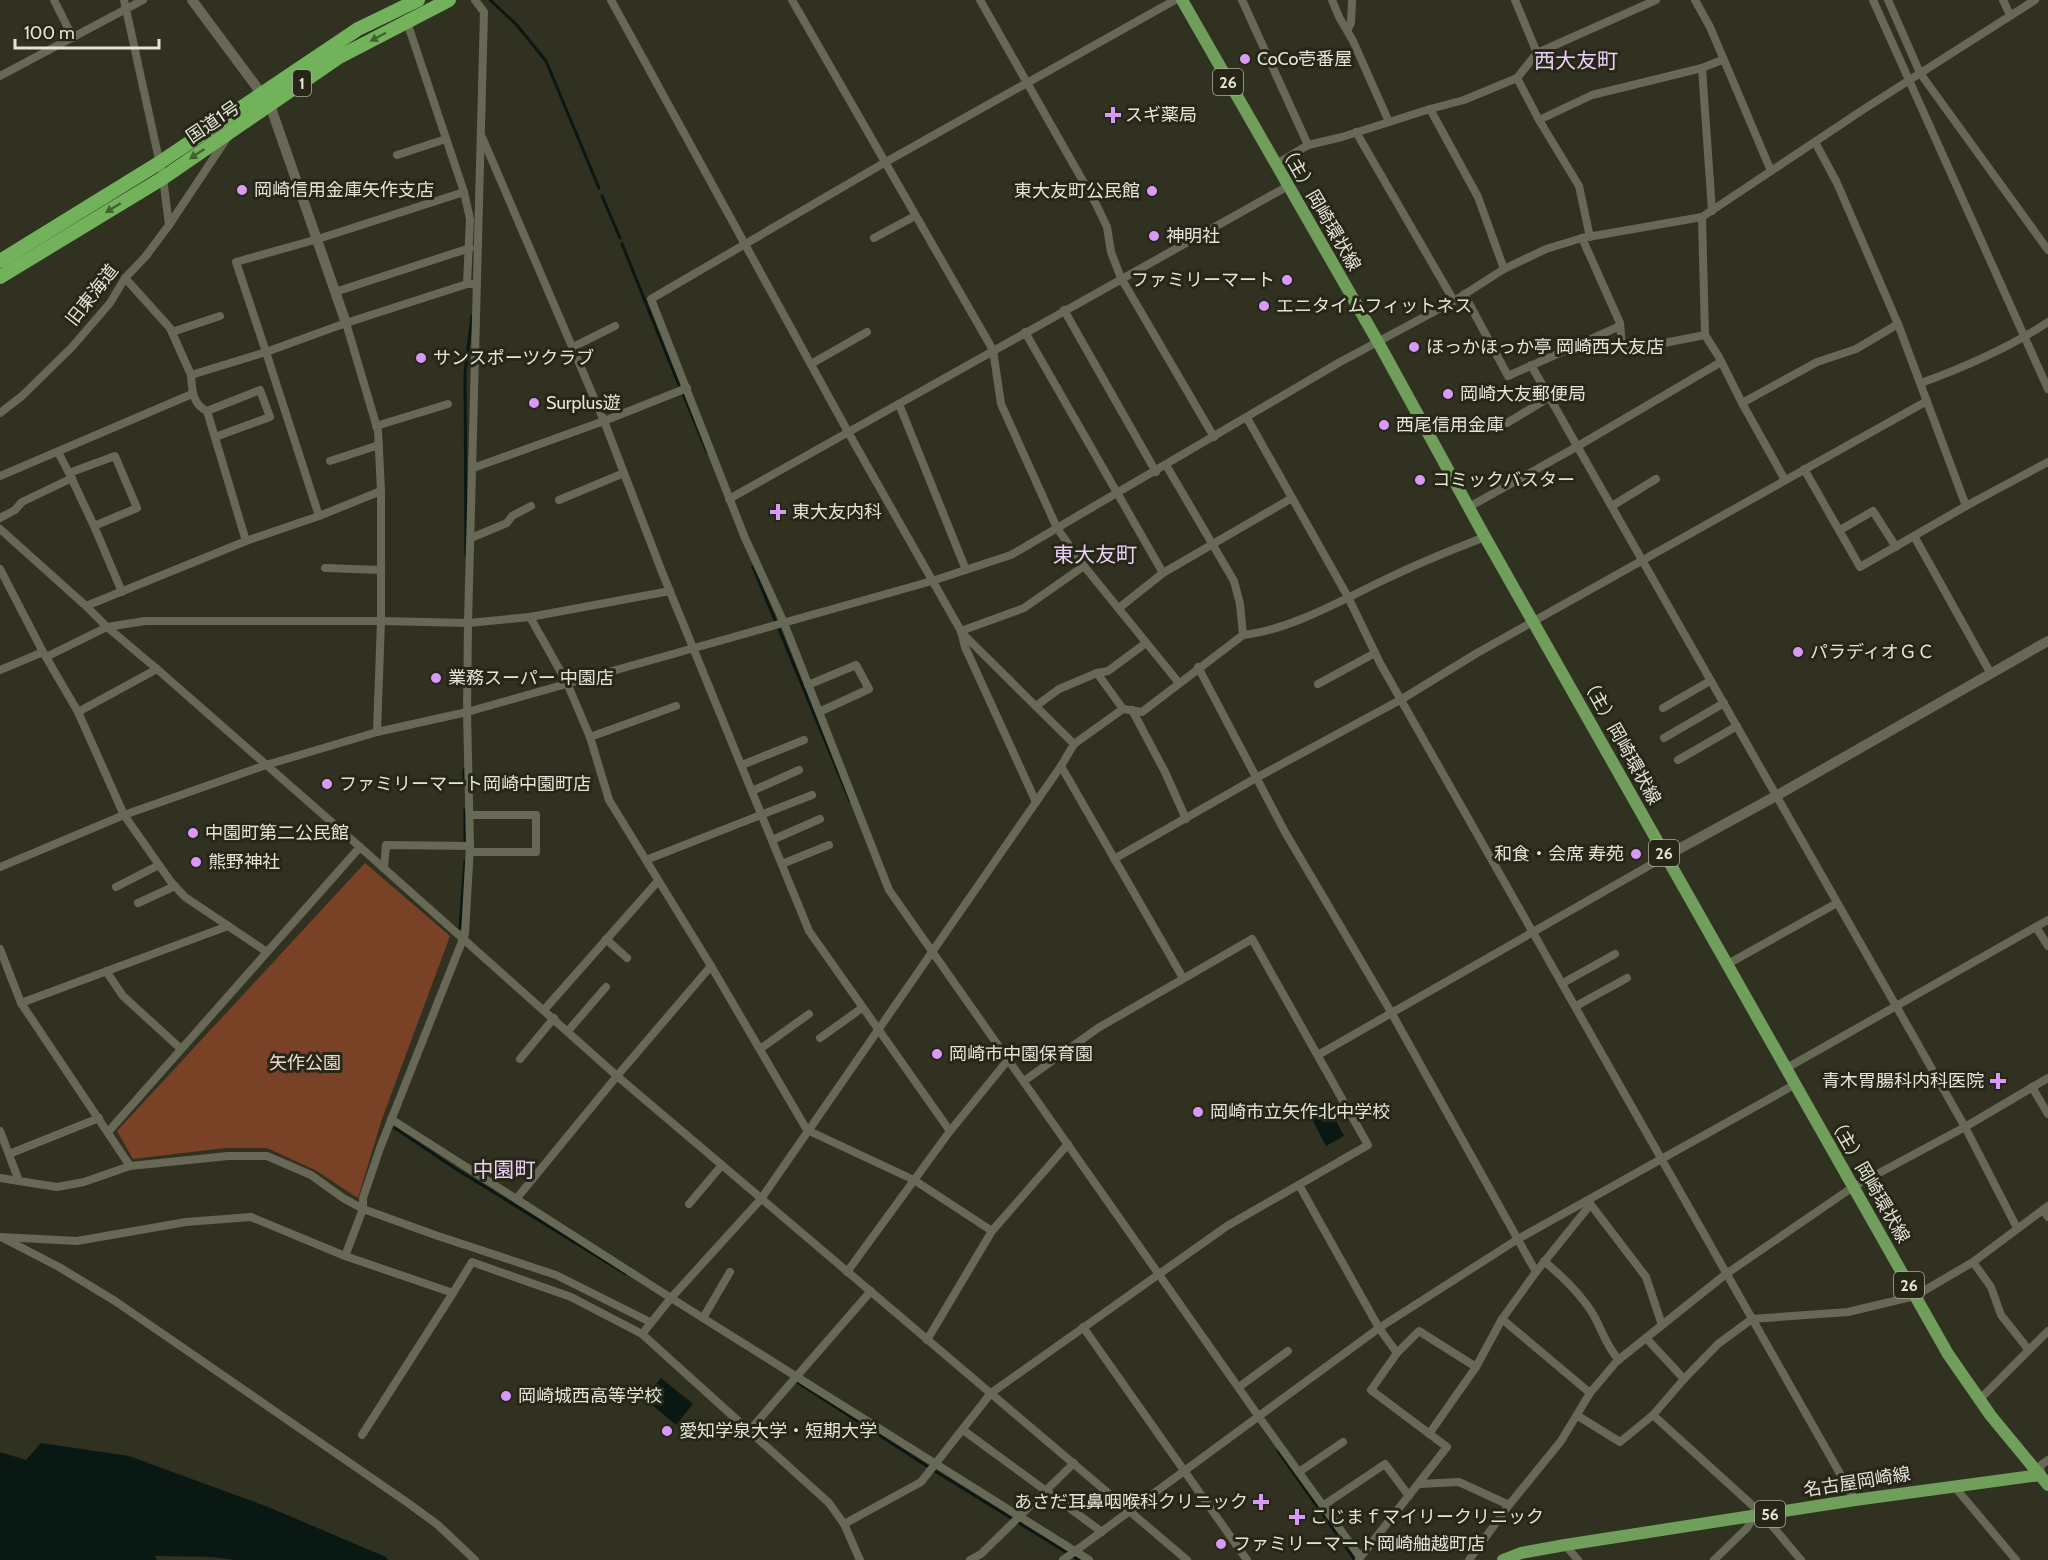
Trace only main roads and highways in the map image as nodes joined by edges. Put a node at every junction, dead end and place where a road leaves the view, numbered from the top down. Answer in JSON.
{"nodes":[{"id":1,"x":418,"y":0,"type":"edge"},
{"id":2,"x":449,"y":0,"type":"edge"},
{"id":3,"x":1182,"y":0,"type":"edge"},
{"id":4,"x":0,"y":261,"type":"edge"},
{"id":5,"x":0,"y":278,"type":"edge"},
{"id":6,"x":2045,"y":1479,"type":"edge"},
{"id":7,"x":1503,"y":1560,"type":"edge"}],
"edges":[{"from":1,"to":4,"type":"highway","name":"国道1号","number":"1"},
{"from":2,"to":5,"type":"highway","name":"国道1号","number":"1","one_way":true},
{"from":3,"to":6,"type":"main road","name":"（主）岡崎環状線","number":"26"},
{"from":6,"to":7,"type":"main road","name":"名古屋岡崎線","number":"56"}]}
